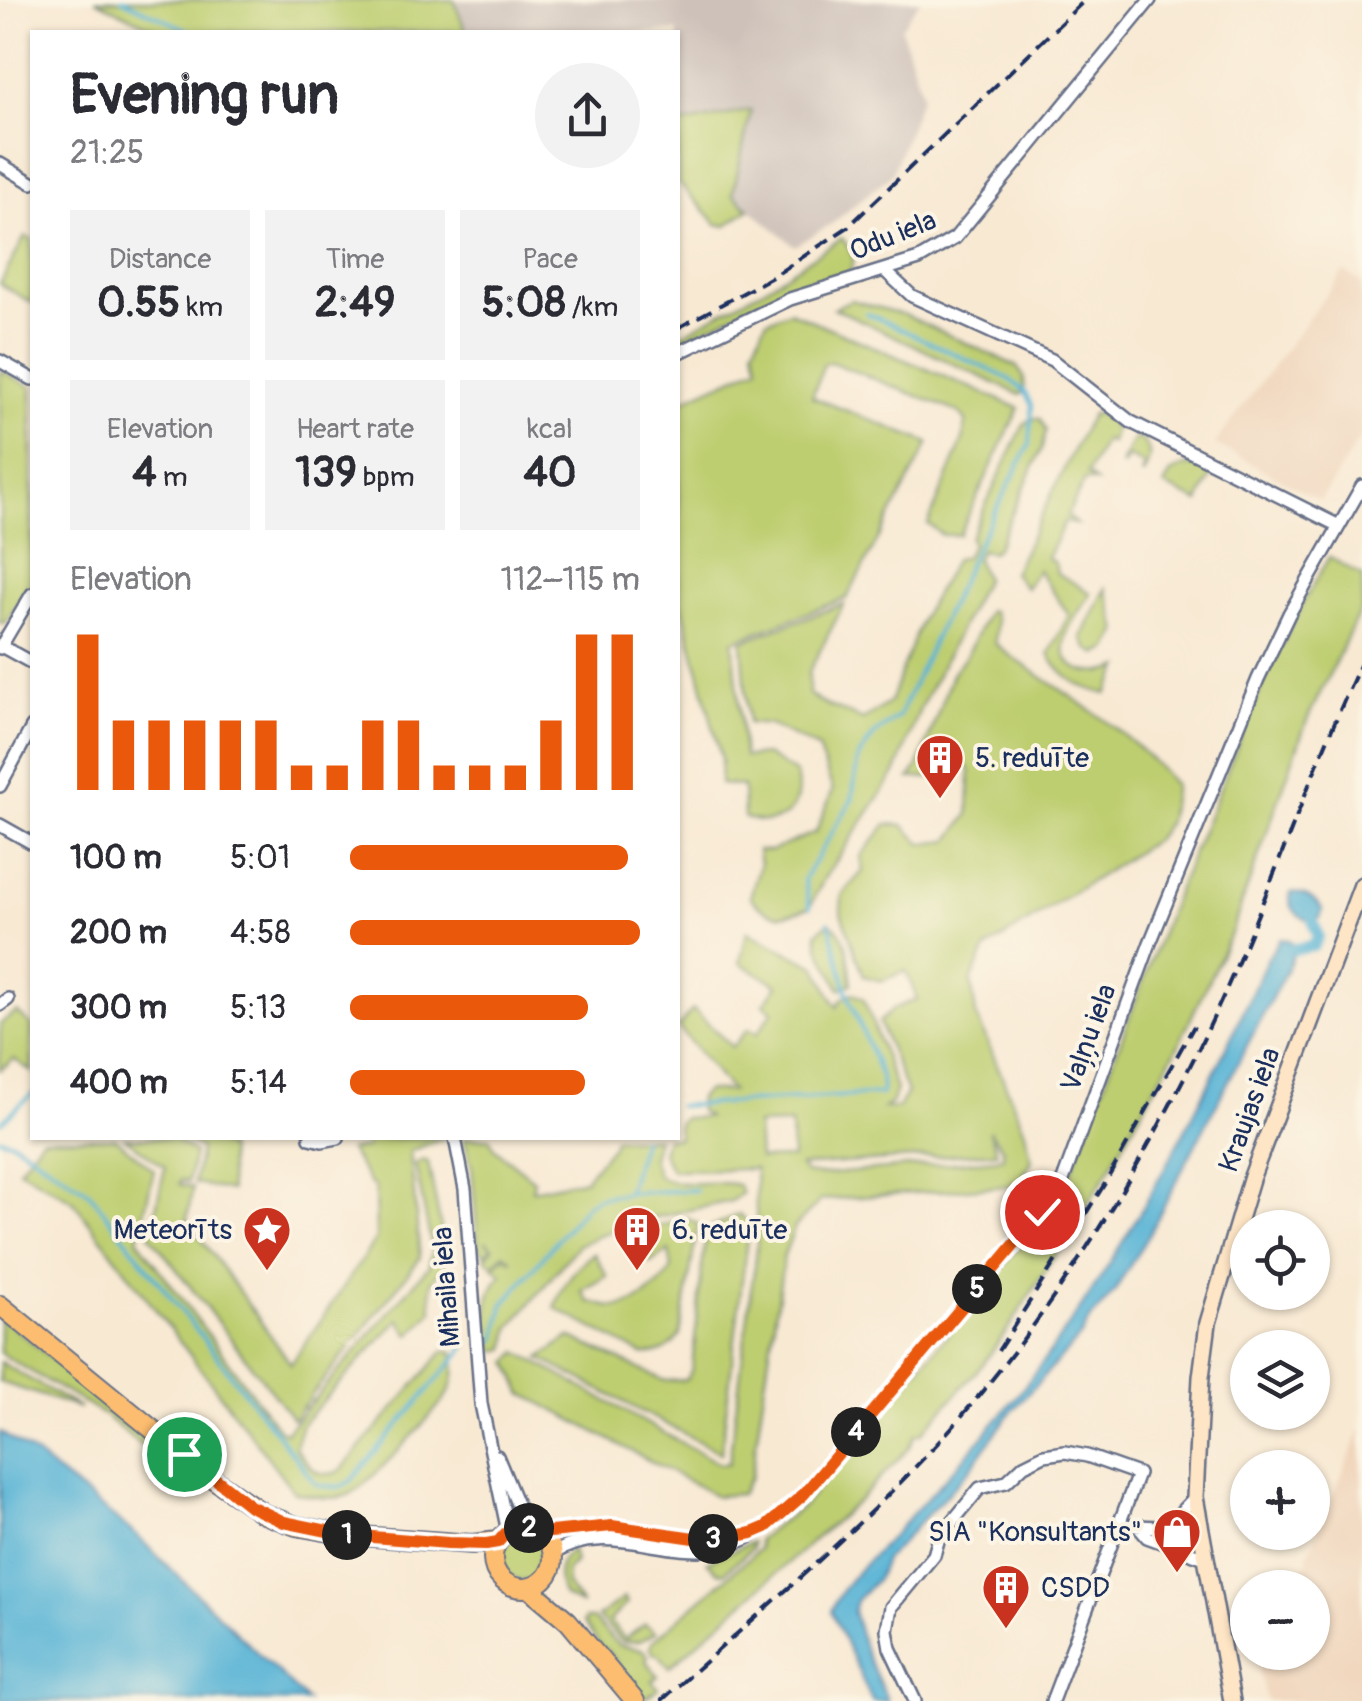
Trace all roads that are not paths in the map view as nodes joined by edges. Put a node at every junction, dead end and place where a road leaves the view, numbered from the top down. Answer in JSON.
{"nodes":[{"id":1,"x":1150,"y":0,"type":"edge"},
{"id":2,"x":0,"y":164,"type":"edge"},
{"id":3,"x":30,"y":181,"type":"edge"},
{"id":4,"x":885,"y":271,"type":"junction"},
{"id":5,"x":680,"y":353,"type":"edge"},
{"id":6,"x":0,"y":361,"type":"edge"},
{"id":7,"x":30,"y":378,"type":"edge"},
{"id":8,"x":1362,"y":486,"type":"edge"},
{"id":9,"x":1340,"y":526,"type":"junction"},
{"id":10,"x":30,"y":597,"type":"edge"},
{"id":11,"x":2,"y":640,"type":"edge"},
{"id":12,"x":30,"y":661,"type":"edge"},
{"id":13,"x":30,"y":731,"type":"edge"},
{"id":14,"x":0,"y":786,"type":"edge"},
{"id":15,"x":0,"y":825,"type":"edge"},
{"id":16,"x":30,"y":842,"type":"edge"},
{"id":17,"x":1362,"y":886,"type":"edge"},
{"id":18,"x":455,"y":1140,"type":"edge"},
{"id":19,"x":0,"y":1306,"type":"edge"},
{"id":20,"x":487,"y":1434,"type":"junction"},
{"id":21,"x":1195,"y":1497,"type":"junction"},
{"id":22,"x":1119,"y":1525,"type":"junction"},
{"id":23,"x":1137,"y":1525,"type":"junction"},
{"id":24,"x":1158,"y":1527,"type":"junction"},
{"id":25,"x":534,"y":1531,"type":"junction"},
{"id":26,"x":752,"y":1533,"type":"junction"},
{"id":27,"x":368,"y":1537,"type":"junction"},
{"id":28,"x":503,"y":1537,"type":"junction"},
{"id":29,"x":1200,"y":1537,"type":"junction"},
{"id":30,"x":554,"y":1554,"type":"junction"},
{"id":31,"x":1205,"y":1558,"type":"junction"},
{"id":32,"x":493,"y":1563,"type":"junction"},
{"id":33,"x":550,"y":1574,"type":"junction"},
{"id":34,"x":529,"y":1588,"type":"junction"},
{"id":35,"x":596,"y":1652,"type":"junction"},
{"id":36,"x":634,"y":1701,"type":"edge"},
{"id":37,"x":914,"y":1701,"type":"edge"},
{"id":38,"x":1052,"y":1701,"type":"edge"},
{"id":39,"x":1232,"y":1701,"type":"edge"}],
"edges":[{"from":1,"to":4,"type":"street","name":"Odu iela"},
{"from":2,"to":3,"type":"street"},
{"from":4,"to":5,"type":"street","name":"Odu iela"},
{"from":4,"to":9,"type":"street"},
{"from":6,"to":7,"type":"street"},
{"from":8,"to":9,"type":"street","name":"Vaļņu iela"},
{"from":9,"to":26,"type":"street","name":"Vaļņu iela"},
{"from":10,"to":11,"type":"street"},
{"from":11,"to":12,"type":"street"},
{"from":13,"to":14,"type":"street"},
{"from":15,"to":16,"type":"street"},
{"from":17,"to":21,"type":"street","name":"Kraujas iela"},
{"from":18,"to":20,"type":"street","name":"Mihaila iela"},
{"from":19,"to":27,"type":"main road"},
{"from":20,"to":25,"type":"street","name":"Mihaila iela"},
{"from":20,"to":28,"type":"street","name":"Mihaila iela"},
{"from":21,"to":24,"type":"street"},
{"from":21,"to":29,"type":"street","name":"Kraujas iela"},
{"from":22,"to":23,"type":"street"},
{"from":22,"to":37,"type":"street"},
{"from":22,"to":38,"type":"street"},
{"from":23,"to":24,"type":"street"},
{"from":23,"to":31,"type":"street"},
{"from":24,"to":29,"type":"street"},
{"from":25,"to":26,"type":"street","name":"Vaļņu iela"},
{"from":25,"to":28,"type":"main road"},
{"from":25,"to":30,"type":"main road"},
{"from":26,"to":30,"type":"street","name":"Vaļņu iela"},
{"from":27,"to":28,"type":"main road"},
{"from":27,"to":32,"type":"main road"},
{"from":28,"to":32,"type":"main road"},
{"from":29,"to":31,"type":"street","name":"Kraujas iela"},
{"from":30,"to":33,"type":"main road"},
{"from":31,"to":39,"type":"street","name":"Kraujas iela"},
{"from":32,"to":34,"type":"main road"},
{"from":33,"to":34,"type":"main road"},
{"from":33,"to":35,"type":"main road"},
{"from":34,"to":35,"type":"main road"},
{"from":35,"to":36,"type":"main road"}]}
